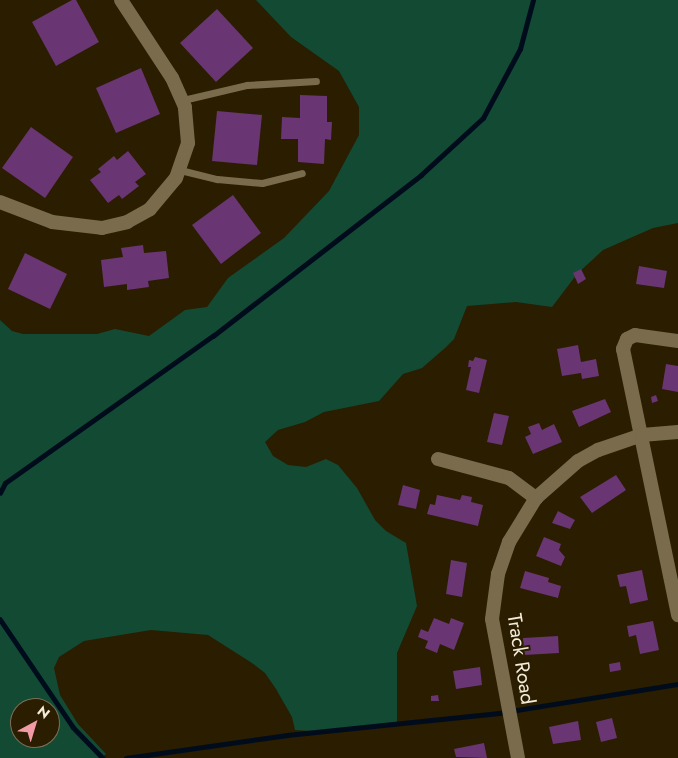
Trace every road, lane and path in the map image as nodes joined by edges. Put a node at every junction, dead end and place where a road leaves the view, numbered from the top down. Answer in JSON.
{"nodes":[{"id":1,"x":121,"y":0,"type":"edge"},
{"id":2,"x":316,"y":82,"type":"dead end"},
{"id":3,"x":182,"y":100,"type":"junction"},
{"id":4,"x":180,"y":170,"type":"junction"},
{"id":5,"x":302,"y":172,"type":"dead end"},
{"id":6,"x":0,"y":202,"type":"edge"},
{"id":7,"x":678,"y":341,"type":"edge"},
{"id":8,"x":678,"y":432,"type":"edge"},
{"id":9,"x":642,"y":434,"type":"junction"},
{"id":10,"x":438,"y":459,"type":"dead end"},
{"id":11,"x":536,"y":498,"type":"junction"},
{"id":12,"x":678,"y":614,"type":"edge"},
{"id":13,"x":518,"y":758,"type":"edge"}],
"edges":[{"from":1,"to":3,"type":"street"},
{"from":2,"to":3,"type":"lane"},
{"from":3,"to":4,"type":"street"},
{"from":4,"to":5,"type":"lane"},
{"from":4,"to":6,"type":"street"},
{"from":7,"to":9,"type":"street"},
{"from":8,"to":9,"type":"street","name":"Track Road"},
{"from":9,"to":11,"type":"street","name":"Track Road"},
{"from":9,"to":12,"type":"street"},
{"from":10,"to":11,"type":"street"},
{"from":11,"to":13,"type":"street","name":"Track Road"}]}
